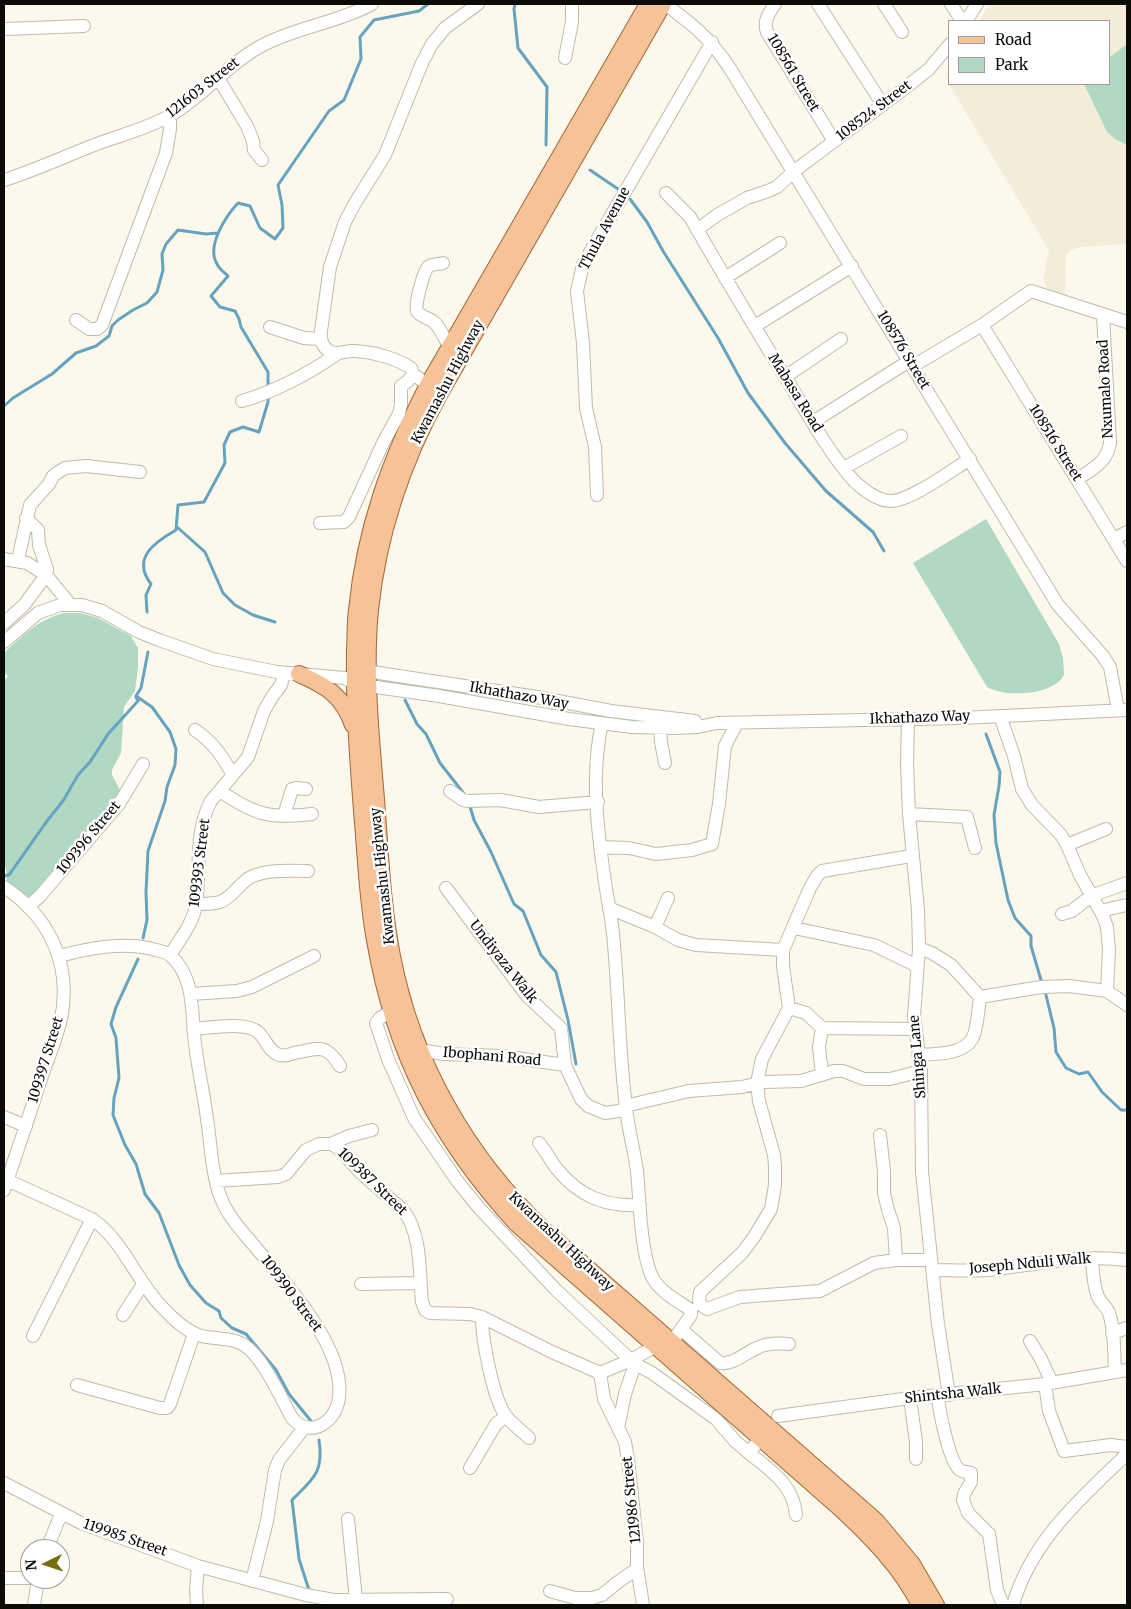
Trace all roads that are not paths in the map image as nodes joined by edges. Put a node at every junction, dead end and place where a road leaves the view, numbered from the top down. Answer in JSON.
{"nodes":[{"id":1,"x":372,"y":4,"type":"edge"},
{"id":2,"x":478,"y":4,"type":"edge"},
{"id":3,"x":572,"y":4,"type":"edge"},
{"id":4,"x":648,"y":4,"type":"edge"},
{"id":5,"x":664,"y":4,"type":"edge"},
{"id":6,"x":775,"y":4,"type":"edge"},
{"id":7,"x":818,"y":4,"type":"edge"},
{"id":8,"x":884,"y":4,"type":"edge"},
{"id":9,"x":951,"y":4,"type":"edge"},
{"id":10,"x":977,"y":4,"type":"edge"},
{"id":11,"x":961,"y":20,"type":"edge"},
{"id":12,"x":967,"y":20,"type":"edge"},
{"id":13,"x":84,"y":26,"type":"dead end"},
{"id":14,"x":4,"y":29,"type":"edge"},
{"id":15,"x":902,"y":32,"type":"dead end"},
{"id":16,"x":712,"y":42,"type":"junction"},
{"id":17,"x":948,"y":46,"type":"edge"},
{"id":18,"x":565,"y":58,"type":"dead end"},
{"id":19,"x":218,"y":78,"type":"junction"},
{"id":20,"x":883,"y":105,"type":"junction"},
{"id":21,"x":170,"y":115,"type":"junction"},
{"id":22,"x":834,"y":142,"type":"junction"},
{"id":23,"x":262,"y":160,"type":"dead end"},
{"id":24,"x":793,"y":172,"type":"junction"},
{"id":25,"x":4,"y":180,"type":"edge"},
{"id":26,"x":666,"y":193,"type":"dead end"},
{"id":27,"x":697,"y":230,"type":"junction"},
{"id":28,"x":780,"y":243,"type":"dead end"},
{"id":29,"x":443,"y":264,"type":"dead end"},
{"id":30,"x":852,"y":266,"type":"junction"},
{"id":31,"x":725,"y":278,"type":"junction"},
{"id":32,"x":1103,"y":315,"type":"junction"},
{"id":33,"x":76,"y":320,"type":"dead end"},
{"id":34,"x":1127,"y":322,"type":"edge"},
{"id":35,"x":982,"y":324,"type":"junction"},
{"id":36,"x":755,"y":326,"type":"junction"},
{"id":37,"x":270,"y":327,"type":"dead end"},
{"id":38,"x":320,"y":339,"type":"junction"},
{"id":39,"x":841,"y":340,"type":"dead end"},
{"id":40,"x":336,"y":354,"type":"junction"},
{"id":41,"x":454,"y":354,"type":"junction"},
{"id":42,"x":911,"y":363,"type":"junction"},
{"id":43,"x":413,"y":374,"type":"junction"},
{"id":44,"x":785,"y":377,"type":"junction"},
{"id":45,"x":434,"y":389,"type":"junction"},
{"id":46,"x":242,"y":401,"type":"dead end"},
{"id":47,"x":812,"y":422,"type":"junction"},
{"id":48,"x":901,"y":436,"type":"dead end"},
{"id":49,"x":970,"y":459,"type":"junction"},
{"id":50,"x":844,"y":468,"type":"junction"},
{"id":51,"x":140,"y":472,"type":"dead end"},
{"id":52,"x":1077,"y":479,"type":"junction"},
{"id":53,"x":597,"y":495,"type":"dead end"},
{"id":54,"x":26,"y":518,"type":"junction"},
{"id":55,"x":320,"y":524,"type":"dead end"},
{"id":56,"x":1127,"y":532,"type":"edge"},
{"id":57,"x":1114,"y":539,"type":"junction"},
{"id":58,"x":4,"y":559,"type":"edge"},
{"id":59,"x":18,"y":560,"type":"junction"},
{"id":60,"x":1127,"y":561,"type":"edge"},
{"id":61,"x":46,"y":575,"type":"junction"},
{"id":62,"x":70,"y":604,"type":"junction"},
{"id":63,"x":4,"y":623,"type":"edge"},
{"id":64,"x":4,"y":642,"type":"edge"},
{"id":65,"x":292,"y":673,"type":"junction"},
{"id":66,"x":358,"y":678,"type":"junction"},
{"id":67,"x":1123,"y":710,"type":"edge"},
{"id":68,"x":1000,"y":716,"type":"junction"},
{"id":69,"x":908,"y":719,"type":"junction"},
{"id":70,"x":602,"y":723,"type":"junction"},
{"id":71,"x":737,"y":723,"type":"junction"},
{"id":72,"x":712,"y":724,"type":"junction"},
{"id":73,"x":660,"y":728,"type":"junction"},
{"id":74,"x":194,"y":730,"type":"dead end"},
{"id":75,"x":356,"y":734,"type":"junction"},
{"id":76,"x":665,"y":763,"type":"dead end"},
{"id":77,"x":143,"y":764,"type":"dead end"},
{"id":78,"x":233,"y":775,"type":"junction"},
{"id":79,"x":306,"y":789,"type":"dead end"},
{"id":80,"x":220,"y":791,"type":"junction"},
{"id":81,"x":450,"y":791,"type":"dead end"},
{"id":82,"x":598,"y":802,"type":"junction"},
{"id":83,"x":312,"y":814,"type":"dead end"},
{"id":84,"x":909,"y":814,"type":"junction"},
{"id":85,"x":284,"y":816,"type":"junction"},
{"id":86,"x":1106,"y":829,"type":"dead end"},
{"id":87,"x":1067,"y":845,"type":"junction"},
{"id":88,"x":600,"y":847,"type":"junction"},
{"id":89,"x":975,"y":848,"type":"dead end"},
{"id":90,"x":912,"y":856,"type":"junction"},
{"id":91,"x":308,"y":871,"type":"dead end"},
{"id":92,"x":1127,"y":883,"type":"edge"},
{"id":93,"x":4,"y":887,"type":"edge"},
{"id":94,"x":446,"y":888,"type":"dead end"},
{"id":95,"x":1091,"y":896,"type":"junction"},
{"id":96,"x":668,"y":898,"type":"dead end"},
{"id":97,"x":196,"y":904,"type":"junction"},
{"id":98,"x":1127,"y":905,"type":"edge"},
{"id":99,"x":28,"y":907,"type":"junction"},
{"id":100,"x":609,"y":908,"type":"junction"},
{"id":101,"x":1100,"y":911,"type":"junction"},
{"id":102,"x":1062,"y":914,"type":"dead end"},
{"id":103,"x":655,"y":928,"type":"junction"},
{"id":104,"x":794,"y":928,"type":"junction"},
{"id":105,"x":919,"y":948,"type":"junction"},
{"id":106,"x":784,"y":950,"type":"junction"},
{"id":107,"x":170,"y":955,"type":"junction"},
{"id":108,"x":59,"y":956,"type":"junction"},
{"id":109,"x":314,"y":956,"type":"dead end"},
{"id":110,"x":917,"y":966,"type":"junction"},
{"id":111,"x":1107,"y":991,"type":"junction"},
{"id":112,"x":191,"y":994,"type":"junction"},
{"id":113,"x":980,"y":997,"type":"junction"},
{"id":114,"x":1127,"y":1005,"type":"edge"},
{"id":115,"x":789,"y":1008,"type":"junction"},
{"id":116,"x":391,"y":1011,"type":"junction"},
{"id":117,"x":822,"y":1028,"type":"junction"},
{"id":118,"x":193,"y":1029,"type":"junction"},
{"id":119,"x":915,"y":1029,"type":"junction"},
{"id":120,"x":420,"y":1050,"type":"junction"},
{"id":121,"x":918,"y":1055,"type":"junction"},
{"id":122,"x":565,"y":1065,"type":"junction"},
{"id":123,"x":340,"y":1066,"type":"dead end"},
{"id":124,"x":920,"y":1071,"type":"junction"},
{"id":125,"x":822,"y":1074,"type":"junction"},
{"id":126,"x":756,"y":1083,"type":"junction"},
{"id":127,"x":626,"y":1108,"type":"junction"},
{"id":128,"x":4,"y":1117,"type":"edge"},
{"id":129,"x":26,"y":1126,"type":"junction"},
{"id":130,"x":372,"y":1130,"type":"dead end"},
{"id":131,"x":880,"y":1135,"type":"dead end"},
{"id":132,"x":539,"y":1143,"type":"dead end"},
{"id":133,"x":331,"y":1144,"type":"junction"},
{"id":134,"x":216,"y":1181,"type":"junction"},
{"id":135,"x":6,"y":1185,"type":"edge"},
{"id":136,"x":640,"y":1205,"type":"junction"},
{"id":137,"x":92,"y":1219,"type":"junction"},
{"id":138,"x":532,"y":1237,"type":"junction"},
{"id":139,"x":521,"y":1253,"type":"junction"},
{"id":140,"x":1092,"y":1259,"type":"junction"},
{"id":141,"x":896,"y":1260,"type":"junction"},
{"id":142,"x":1127,"y":1260,"type":"edge"},
{"id":143,"x":931,"y":1265,"type":"junction"},
{"id":144,"x":420,"y":1283,"type":"junction"},
{"id":145,"x":142,"y":1284,"type":"junction"},
{"id":146,"x":361,"y":1284,"type":"dead end"},
{"id":147,"x":123,"y":1315,"type":"dead end"},
{"id":148,"x":482,"y":1317,"type":"junction"},
{"id":149,"x":1127,"y":1328,"type":"edge"},
{"id":150,"x":1112,"y":1333,"type":"junction"},
{"id":151,"x":194,"y":1334,"type":"junction"},
{"id":152,"x":34,"y":1336,"type":"dead end"},
{"id":153,"x":670,"y":1339,"type":"junction"},
{"id":154,"x":1030,"y":1341,"type":"dead end"},
{"id":155,"x":789,"y":1344,"type":"dead end"},
{"id":156,"x":633,"y":1362,"type":"junction"},
{"id":157,"x":1121,"y":1371,"type":"edge"},
{"id":158,"x":600,"y":1373,"type":"junction"},
{"id":159,"x":1048,"y":1383,"type":"junction"},
{"id":160,"x":77,"y":1385,"type":"dead end"},
{"id":161,"x":943,"y":1395,"type":"junction"},
{"id":162,"x":910,"y":1398,"type":"junction"},
{"id":163,"x":506,"y":1416,"type":"junction"},
{"id":164,"x":769,"y":1427,"type":"junction"},
{"id":165,"x":304,"y":1428,"type":"junction"},
{"id":166,"x":618,"y":1428,"type":"junction"},
{"id":167,"x":529,"y":1438,"type":"dead end"},
{"id":168,"x":1127,"y":1447,"type":"edge"},
{"id":169,"x":749,"y":1453,"type":"junction"},
{"id":170,"x":1127,"y":1454,"type":"edge"},
{"id":171,"x":916,"y":1459,"type":"dead end"},
{"id":172,"x":470,"y":1468,"type":"dead end"},
{"id":173,"x":4,"y":1484,"type":"edge"},
{"id":174,"x":61,"y":1514,"type":"junction"},
{"id":175,"x":796,"y":1515,"type":"dead end"},
{"id":176,"x":348,"y":1519,"type":"dead end"},
{"id":177,"x":51,"y":1539,"type":"edge"},
{"id":178,"x":198,"y":1566,"type":"junction"},
{"id":179,"x":637,"y":1567,"type":"junction"},
{"id":180,"x":4,"y":1578,"type":"edge"},
{"id":181,"x":20,"y":1578,"type":"edge"},
{"id":182,"x":252,"y":1581,"type":"junction"},
{"id":183,"x":36,"y":1589,"type":"edge"},
{"id":184,"x":550,"y":1591,"type":"dead end"},
{"id":185,"x":447,"y":1599,"type":"dead end"},
{"id":186,"x":356,"y":1600,"type":"junction"},
{"id":187,"x":402,"y":1602,"type":"edge"},
{"id":188,"x":34,"y":1605,"type":"edge"},
{"id":189,"x":197,"y":1605,"type":"edge"},
{"id":190,"x":642,"y":1605,"type":"edge"},
{"id":191,"x":920,"y":1605,"type":"edge"},
{"id":192,"x":936,"y":1605,"type":"edge"},
{"id":193,"x":1003,"y":1605,"type":"edge"},
{"id":194,"x":1014,"y":1605,"type":"edge"}],
"edges":[{"from":1,"to":19,"type":"street","name":"121603 Street"},
{"from":2,"to":38,"type":"street"},
{"from":3,"to":18,"type":"street"},
{"from":4,"to":41,"type":"main road","name":"Kwamashu Highway"},
{"from":5,"to":16,"type":"street","name":"108576 Street"},
{"from":5,"to":41,"type":"main road","name":"Kwamashu Highway"},
{"from":6,"to":22,"type":"street","name":"108561 Street"},
{"from":7,"to":20,"type":"street"},
{"from":8,"to":15,"type":"street"},
{"from":9,"to":11,"type":"street"},
{"from":10,"to":12,"type":"street"},
{"from":13,"to":14,"type":"street"},
{"from":16,"to":24,"type":"street","name":"108576 Street"},
{"from":16,"to":53,"type":"street","name":"Thula Avenue"},
{"from":17,"to":20,"type":"street","name":"108524 Street"},
{"from":19,"to":21,"type":"street","name":"121603 Street"},
{"from":19,"to":23,"type":"street"},
{"from":20,"to":22,"type":"street","name":"108524 Street"},
{"from":21,"to":25,"type":"street","name":"121603 Street"},
{"from":21,"to":33,"type":"street"},
{"from":22,"to":24,"type":"street","name":"108524 Street"},
{"from":24,"to":27,"type":"street","name":"108524 Street"},
{"from":24,"to":30,"type":"street","name":"108576 Street"},
{"from":26,"to":27,"type":"street","name":"Mabasa Road"},
{"from":27,"to":31,"type":"street","name":"Mabasa Road"},
{"from":28,"to":31,"type":"street"},
{"from":29,"to":41,"type":"street"},
{"from":30,"to":36,"type":"street"},
{"from":30,"to":42,"type":"street","name":"108576 Street"},
{"from":31,"to":36,"type":"street","name":"Mabasa Road"},
{"from":32,"to":34,"type":"street"},
{"from":32,"to":35,"type":"street"},
{"from":32,"to":52,"type":"street","name":"Nxumalo Road"},
{"from":35,"to":42,"type":"street"},
{"from":35,"to":52,"type":"street","name":"108516 Street"},
{"from":36,"to":44,"type":"street","name":"Mabasa Road"},
{"from":37,"to":38,"type":"street"},
{"from":38,"to":40,"type":"street"},
{"from":39,"to":44,"type":"street"},
{"from":40,"to":43,"type":"street"},
{"from":40,"to":46,"type":"street"},
{"from":41,"to":45,"type":"main road","name":"Kwamashu Highway"},
{"from":42,"to":47,"type":"street"},
{"from":42,"to":49,"type":"street","name":"108576 Street"},
{"from":43,"to":45,"type":"street"},
{"from":43,"to":55,"type":"street"},
{"from":44,"to":47,"type":"street","name":"Mabasa Road"},
{"from":45,"to":66,"type":"main road","name":"Kwamashu Highway"},
{"from":47,"to":50,"type":"street","name":"Mabasa Road"},
{"from":48,"to":50,"type":"street"},
{"from":49,"to":50,"type":"street","name":"Mabasa Road"},
{"from":49,"to":67,"type":"street","name":"108576 Street"},
{"from":51,"to":54,"type":"street"},
{"from":52,"to":57,"type":"street","name":"108516 Street"},
{"from":54,"to":59,"type":"street"},
{"from":54,"to":61,"type":"street"},
{"from":56,"to":57,"type":"street"},
{"from":57,"to":60,"type":"street","name":"108516 Street"},
{"from":58,"to":59,"type":"street"},
{"from":59,"to":61,"type":"street"},
{"from":61,"to":62,"type":"street"},
{"from":61,"to":63,"type":"street"},
{"from":62,"to":64,"type":"street"},
{"from":62,"to":65,"type":"street"},
{"from":65,"to":66,"type":"street"},
{"from":65,"to":75,"type":"main road"},
{"from":65,"to":78,"type":"street","name":"109393 Street"},
{"from":66,"to":70,"type":"street","name":"Ikhathazo Way"},
{"from":66,"to":72,"type":"street","name":"Ikhathazo Way"},
{"from":66,"to":75,"type":"main road","name":"Kwamashu Highway"},
{"from":66,"to":120,"type":"main road","name":"Kwamashu Highway"},
{"from":67,"to":68,"type":"street","name":"Ikhathazo Way"},
{"from":68,"to":69,"type":"street","name":"Ikhathazo Way"},
{"from":68,"to":87,"type":"street"},
{"from":69,"to":71,"type":"street","name":"Ikhathazo Way"},
{"from":69,"to":84,"type":"street","name":"Shinga Lane"},
{"from":70,"to":73,"type":"street","name":"Ikhathazo Way"},
{"from":70,"to":82,"type":"street"},
{"from":71,"to":72,"type":"street","name":"Ikhathazo Way"},
{"from":71,"to":88,"type":"street"},
{"from":72,"to":73,"type":"street","name":"Ikhathazo Way"},
{"from":73,"to":76,"type":"street"},
{"from":74,"to":78,"type":"street"},
{"from":75,"to":116,"type":"main road","name":"Kwamashu Highway"},
{"from":77,"to":99,"type":"street","name":"109396 Street"},
{"from":78,"to":80,"type":"street","name":"109393 Street"},
{"from":79,"to":85,"type":"street"},
{"from":80,"to":85,"type":"street"},
{"from":80,"to":97,"type":"street","name":"109393 Street"},
{"from":81,"to":82,"type":"street"},
{"from":82,"to":88,"type":"street"},
{"from":83,"to":85,"type":"street"},
{"from":84,"to":89,"type":"street"},
{"from":84,"to":90,"type":"street","name":"Shinga Lane"},
{"from":86,"to":87,"type":"street"},
{"from":87,"to":95,"type":"street"},
{"from":88,"to":100,"type":"street"},
{"from":90,"to":104,"type":"street"},
{"from":90,"to":105,"type":"street","name":"Shinga Lane"},
{"from":91,"to":97,"type":"street"},
{"from":92,"to":95,"type":"street"},
{"from":93,"to":99,"type":"street","name":"109397 Street"},
{"from":94,"to":122,"type":"street","name":"Undiyaza Walk"},
{"from":95,"to":101,"type":"street"},
{"from":95,"to":102,"type":"street"},
{"from":96,"to":103,"type":"street"},
{"from":97,"to":107,"type":"street","name":"109393 Street"},
{"from":98,"to":101,"type":"street"},
{"from":99,"to":108,"type":"street","name":"109397 Street"},
{"from":100,"to":103,"type":"street"},
{"from":100,"to":127,"type":"street"},
{"from":101,"to":111,"type":"street"},
{"from":103,"to":106,"type":"street"},
{"from":104,"to":106,"type":"street"},
{"from":104,"to":110,"type":"street"},
{"from":105,"to":110,"type":"street","name":"Shinga Lane"},
{"from":105,"to":113,"type":"street"},
{"from":106,"to":115,"type":"street"},
{"from":107,"to":108,"type":"street"},
{"from":107,"to":112,"type":"street","name":"109390 Street"},
{"from":108,"to":129,"type":"street","name":"109397 Street"},
{"from":109,"to":112,"type":"street"},
{"from":110,"to":119,"type":"street","name":"Shinga Lane"},
{"from":111,"to":113,"type":"street"},
{"from":111,"to":114,"type":"street"},
{"from":112,"to":118,"type":"street","name":"109390 Street"},
{"from":113,"to":121,"type":"street"},
{"from":115,"to":117,"type":"street"},
{"from":115,"to":126,"type":"street"},
{"from":116,"to":138,"type":"main road","name":"Kwamashu Highway"},
{"from":116,"to":139,"type":"street"},
{"from":117,"to":119,"type":"street"},
{"from":117,"to":125,"type":"street"},
{"from":118,"to":123,"type":"street"},
{"from":118,"to":134,"type":"street","name":"109390 Street"},
{"from":119,"to":121,"type":"street","name":"Shinga Lane"},
{"from":120,"to":122,"type":"street","name":"Ibophani Road"},
{"from":120,"to":153,"type":"main road","name":"Kwamashu Highway"},
{"from":121,"to":124,"type":"street","name":"Shinga Lane"},
{"from":122,"to":127,"type":"street","name":"Undiyaza Walk"},
{"from":124,"to":125,"type":"street","name":"Undiyaza Walk"},
{"from":124,"to":143,"type":"street","name":"Shinga Lane"},
{"from":125,"to":126,"type":"street","name":"Undiyaza Walk"},
{"from":126,"to":127,"type":"street","name":"Undiyaza Walk"},
{"from":126,"to":141,"type":"street","name":"Joseph Nduli Walk"},
{"from":127,"to":136,"type":"street"},
{"from":128,"to":129,"type":"street"},
{"from":129,"to":135,"type":"street","name":"109397 Street"},
{"from":130,"to":133,"type":"street"},
{"from":131,"to":141,"type":"street"},
{"from":132,"to":136,"type":"street"},
{"from":133,"to":134,"type":"street","name":"109387 Street"},
{"from":133,"to":144,"type":"street","name":"109387 Street"},
{"from":134,"to":165,"type":"street","name":"109390 Street"},
{"from":135,"to":137,"type":"street"},
{"from":136,"to":153,"type":"street"},
{"from":137,"to":145,"type":"street"},
{"from":137,"to":152,"type":"street"},
{"from":138,"to":139,"type":"street"},
{"from":138,"to":153,"type":"main road","name":"Kwamashu Highway"},
{"from":139,"to":156,"type":"street"},
{"from":140,"to":142,"type":"street","name":"Joseph Nduli Walk"},
{"from":140,"to":143,"type":"street","name":"Joseph Nduli Walk"},
{"from":140,"to":150,"type":"street"},
{"from":141,"to":143,"type":"street","name":"Joseph Nduli Walk"},
{"from":143,"to":161,"type":"street","name":"Shinga Lane"},
{"from":144,"to":146,"type":"street"},
{"from":144,"to":148,"type":"street","name":"109387 Street"},
{"from":145,"to":147,"type":"street"},
{"from":145,"to":151,"type":"street"},
{"from":148,"to":158,"type":"street","name":"109387 Street"},
{"from":148,"to":163,"type":"street"},
{"from":149,"to":150,"type":"street"},
{"from":150,"to":157,"type":"street"},
{"from":151,"to":160,"type":"street"},
{"from":151,"to":165,"type":"street"},
{"from":153,"to":155,"type":"street"},
{"from":153,"to":156,"type":"street"},
{"from":153,"to":164,"type":"main road","name":"Kwamashu Highway"},
{"from":154,"to":159,"type":"street"},
{"from":156,"to":158,"type":"street"},
{"from":156,"to":166,"type":"street"},
{"from":156,"to":169,"type":"street"},
{"from":157,"to":159,"type":"street","name":"Shintsha Walk"},
{"from":158,"to":166,"type":"street","name":"121986 Street"},
{"from":159,"to":161,"type":"street","name":"Shintsha Walk"},
{"from":159,"to":168,"type":"street"},
{"from":161,"to":162,"type":"street","name":"Shintsha Walk"},
{"from":161,"to":193,"type":"street","name":"Shinga Lane"},
{"from":162,"to":164,"type":"street","name":"Shintsha Walk"},
{"from":162,"to":171,"type":"street"},
{"from":163,"to":167,"type":"street"},
{"from":163,"to":172,"type":"street"},
{"from":164,"to":169,"type":"street"},
{"from":164,"to":191,"type":"main road","name":"Kwamashu Highway"},
{"from":164,"to":192,"type":"main road","name":"Kwamashu Highway"},
{"from":165,"to":182,"type":"street"},
{"from":166,"to":179,"type":"street","name":"121986 Street"},
{"from":169,"to":175,"type":"street"},
{"from":170,"to":194,"type":"street"},
{"from":173,"to":174,"type":"street","name":"119985 Street"},
{"from":174,"to":177,"type":"street"},
{"from":174,"to":178,"type":"street","name":"119985 Street"},
{"from":176,"to":186,"type":"street"},
{"from":178,"to":182,"type":"street","name":"119985 Street"},
{"from":178,"to":189,"type":"street"},
{"from":179,"to":184,"type":"street"},
{"from":179,"to":190,"type":"street","name":"121986 Street"},
{"from":180,"to":181,"type":"street"},
{"from":182,"to":186,"type":"street","name":"119985 Street"},
{"from":183,"to":188,"type":"street"},
{"from":185,"to":187,"type":"street","name":"119985 Street"},
{"from":186,"to":187,"type":"street","name":"119985 Street"}]}
